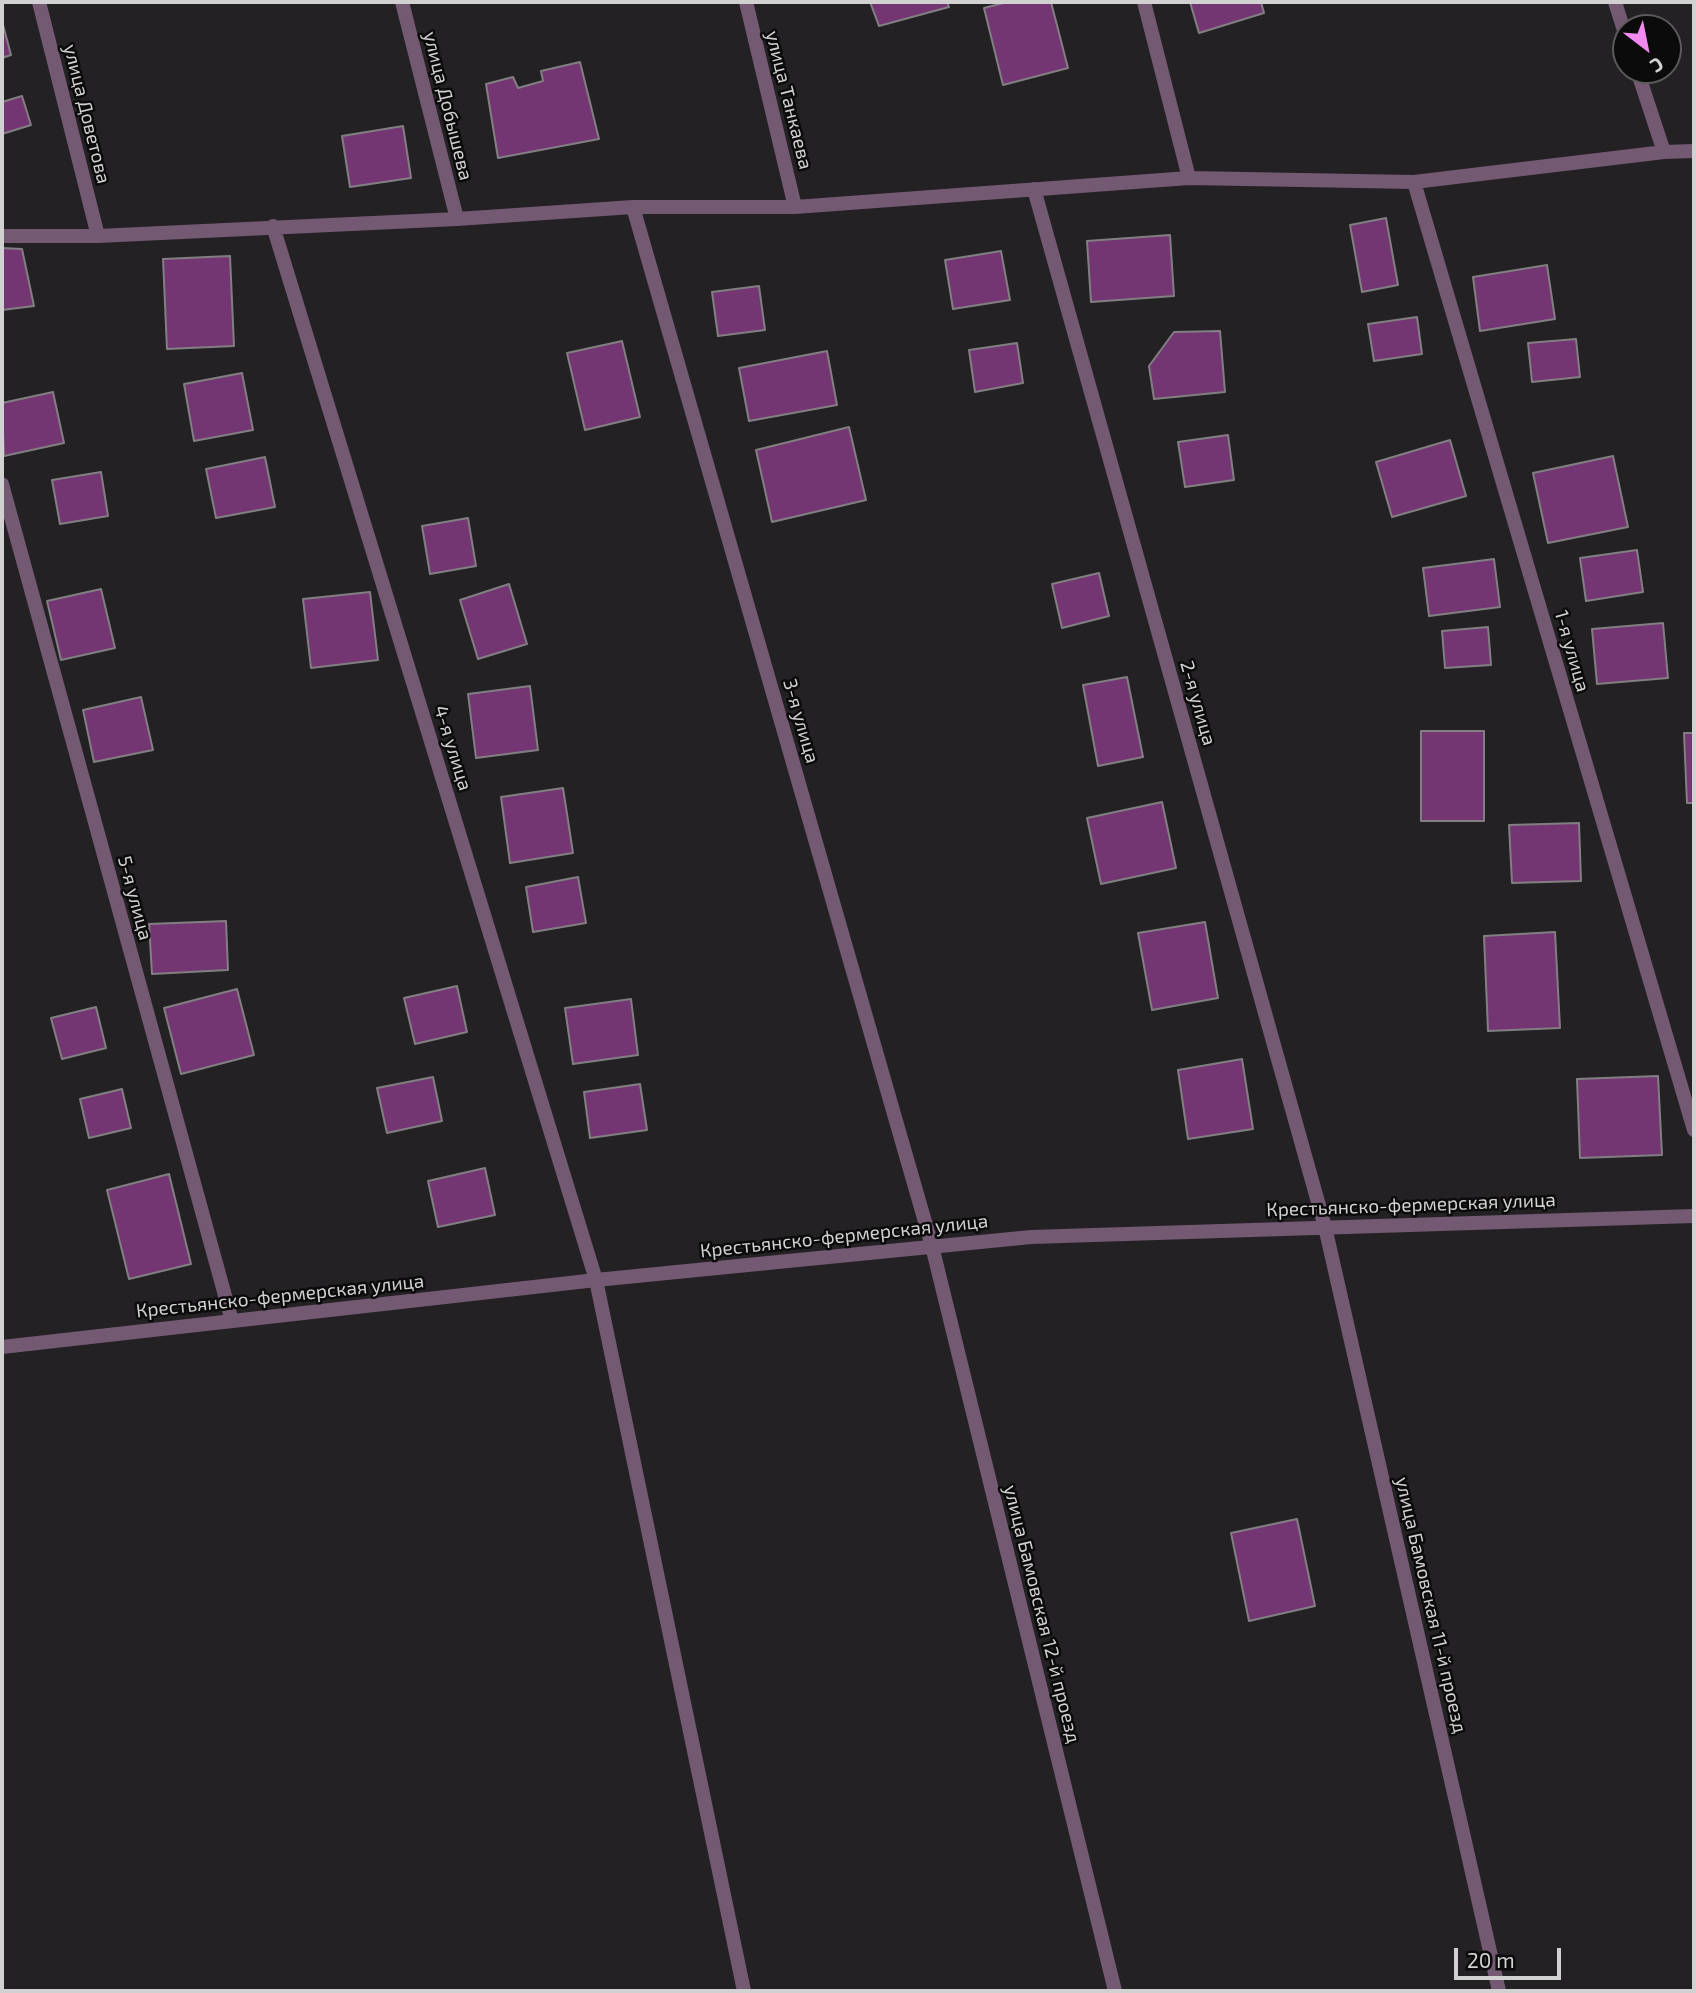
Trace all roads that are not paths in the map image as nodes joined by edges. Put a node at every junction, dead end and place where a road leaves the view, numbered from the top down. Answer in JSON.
{"nodes":[{"id":1,"x":39,"y":2,"type":"edge"},
{"id":2,"x":402,"y":2,"type":"edge"},
{"id":3,"x":746,"y":2,"type":"edge"},
{"id":4,"x":1144,"y":2,"type":"edge"},
{"id":5,"x":1642,"y":84,"type":"edge"},
{"id":6,"x":1694,"y":151,"type":"edge"},
{"id":7,"x":1664,"y":152,"type":"junction"},
{"id":8,"x":1189,"y":178,"type":"junction"},
{"id":9,"x":1413,"y":182,"type":"junction"},
{"id":10,"x":1034,"y":189,"type":"junction"},
{"id":11,"x":633,"y":207,"type":"junction"},
{"id":12,"x":795,"y":207,"type":"junction"},
{"id":13,"x":457,"y":219,"type":"junction"},
{"id":14,"x":273,"y":226,"type":"junction"},
{"id":15,"x":2,"y":236,"type":"edge"},
{"id":16,"x":98,"y":236,"type":"junction"},
{"id":17,"x":2,"y":484,"type":"edge"},
{"id":18,"x":1694,"y":1130,"type":"edge"},
{"id":19,"x":1694,"y":1216,"type":"edge"},
{"id":20,"x":1325,"y":1227,"type":"junction"},
{"id":21,"x":932,"y":1246,"type":"junction"},
{"id":22,"x":596,"y":1280,"type":"junction"},
{"id":23,"x":232,"y":1321,"type":"junction"},
{"id":24,"x":2,"y":1347,"type":"edge"},
{"id":25,"x":744,"y":1991,"type":"edge"},
{"id":26,"x":1115,"y":1991,"type":"edge"},
{"id":27,"x":1499,"y":1991,"type":"edge"}],
"edges":[{"from":1,"to":16,"type":"street","name":"улица Доветова"},
{"from":2,"to":13,"type":"street","name":"улица Добышева"},
{"from":3,"to":12,"type":"street","name":"улица Танкаева"},
{"from":4,"to":8,"type":"street"},
{"from":5,"to":7,"type":"street"},
{"from":6,"to":7,"type":"street"},
{"from":7,"to":9,"type":"street"},
{"from":8,"to":9,"type":"street"},
{"from":8,"to":10,"type":"street"},
{"from":9,"to":18,"type":"street","name":"1-я улица"},
{"from":10,"to":12,"type":"street"},
{"from":10,"to":20,"type":"street","name":"2-я улица"},
{"from":11,"to":12,"type":"street"},
{"from":11,"to":13,"type":"street"},
{"from":11,"to":21,"type":"street","name":"3-я улица"},
{"from":13,"to":14,"type":"street"},
{"from":14,"to":16,"type":"street"},
{"from":14,"to":22,"type":"street","name":"4-я улица"},
{"from":15,"to":16,"type":"street"},
{"from":17,"to":23,"type":"street","name":"5-я улица"},
{"from":19,"to":20,"type":"street","name":"Крестьянско-фермерская улица"},
{"from":20,"to":21,"type":"street","name":"Крестьянско-фермерская улица"},
{"from":20,"to":27,"type":"street","name":"улица Бамовская 11-й проезд"},
{"from":21,"to":22,"type":"street","name":"Крестьянско-фермерская улица"},
{"from":21,"to":26,"type":"street","name":"улица Бамовская 12-й проезд"},
{"from":22,"to":23,"type":"street","name":"Крестьянско-фермерская улица"},
{"from":22,"to":25,"type":"street","name":"4-я улица"},
{"from":23,"to":24,"type":"street","name":"Крестьянско-фермерская улица"}]}
